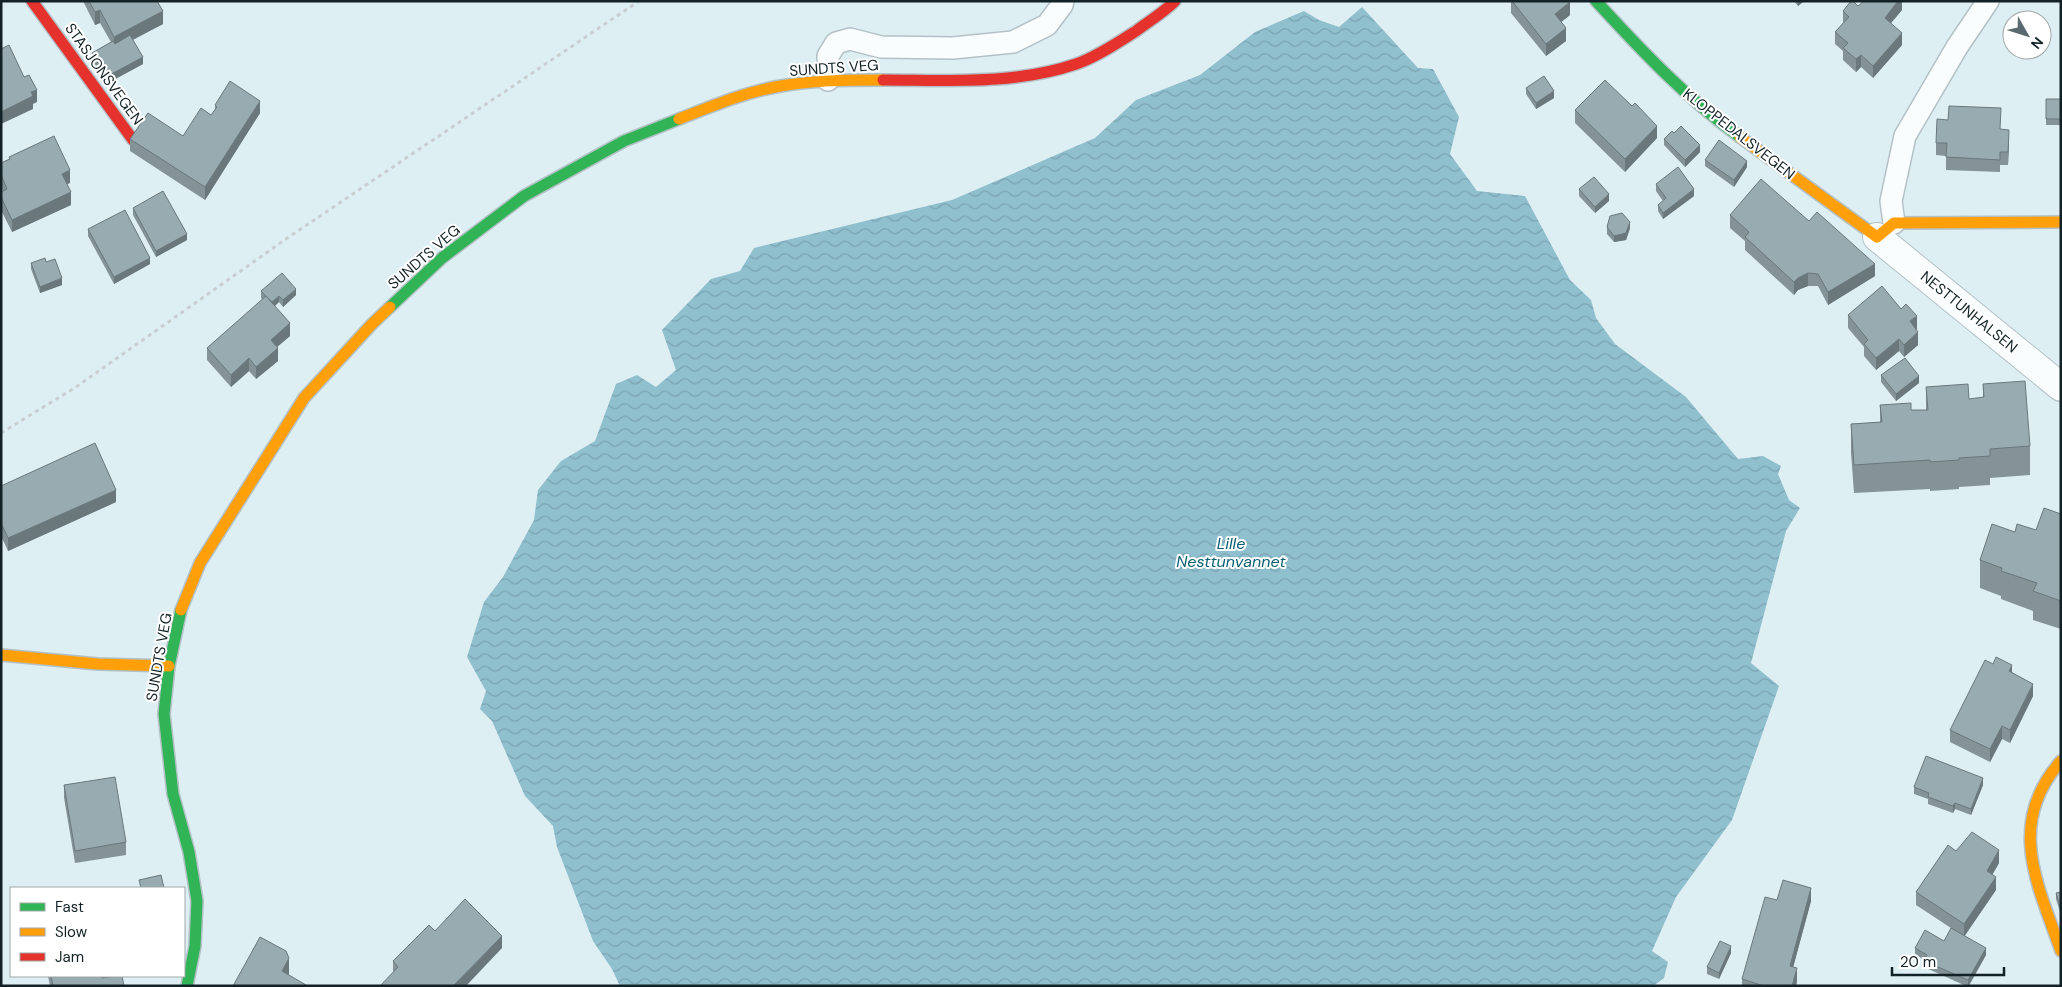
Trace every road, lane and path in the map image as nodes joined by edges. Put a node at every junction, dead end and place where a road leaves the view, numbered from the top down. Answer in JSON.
{"nodes":[{"id":1,"x":32,"y":1,"type":"edge"},
{"id":2,"x":639,"y":1,"type":"edge"},
{"id":3,"x":1063,"y":1,"type":"edge"},
{"id":4,"x":1175,"y":1,"type":"edge"},
{"id":5,"x":1988,"y":1,"type":"edge"},
{"id":6,"x":1597,"y":2,"type":"edge"},
{"id":7,"x":828,"y":80,"type":"junction"},
{"id":8,"x":133,"y":140,"type":"edge"},
{"id":9,"x":2061,"y":222,"type":"edge"},
{"id":10,"x":1886,"y":230,"type":"junction"},
{"id":11,"x":2061,"y":387,"type":"edge"},
{"id":12,"x":1,"y":433,"type":"edge"},
{"id":13,"x":1,"y":655,"type":"edge"},
{"id":14,"x":169,"y":666,"type":"junction"},
{"id":15,"x":2061,"y":761,"type":"edge"},
{"id":16,"x":2061,"y":951,"type":"edge"},
{"id":17,"x":188,"y":986,"type":"edge"}],
"edges":[{"from":1,"to":8,"type":"street","name":"STASJONSVEGEN"},
{"from":2,"to":12,"type":"path"},
{"from":3,"to":7,"type":"lane"},
{"from":4,"to":7,"type":"street","name":"SUNDTS VEG"},
{"from":5,"to":10,"type":"lane"},
{"from":6,"to":10,"type":"street","name":"KLOPPEDALSVEGEN"},
{"from":7,"to":14,"type":"street","name":"SUNDTS VEG"},
{"from":9,"to":10,"type":"street"},
{"from":10,"to":11,"type":"street","name":"NESTTUNHALSEN"},
{"from":13,"to":14,"type":"street"},
{"from":14,"to":17,"type":"street","name":"SUNDTS VEG"},
{"from":15,"to":16,"type":"street"}]}
